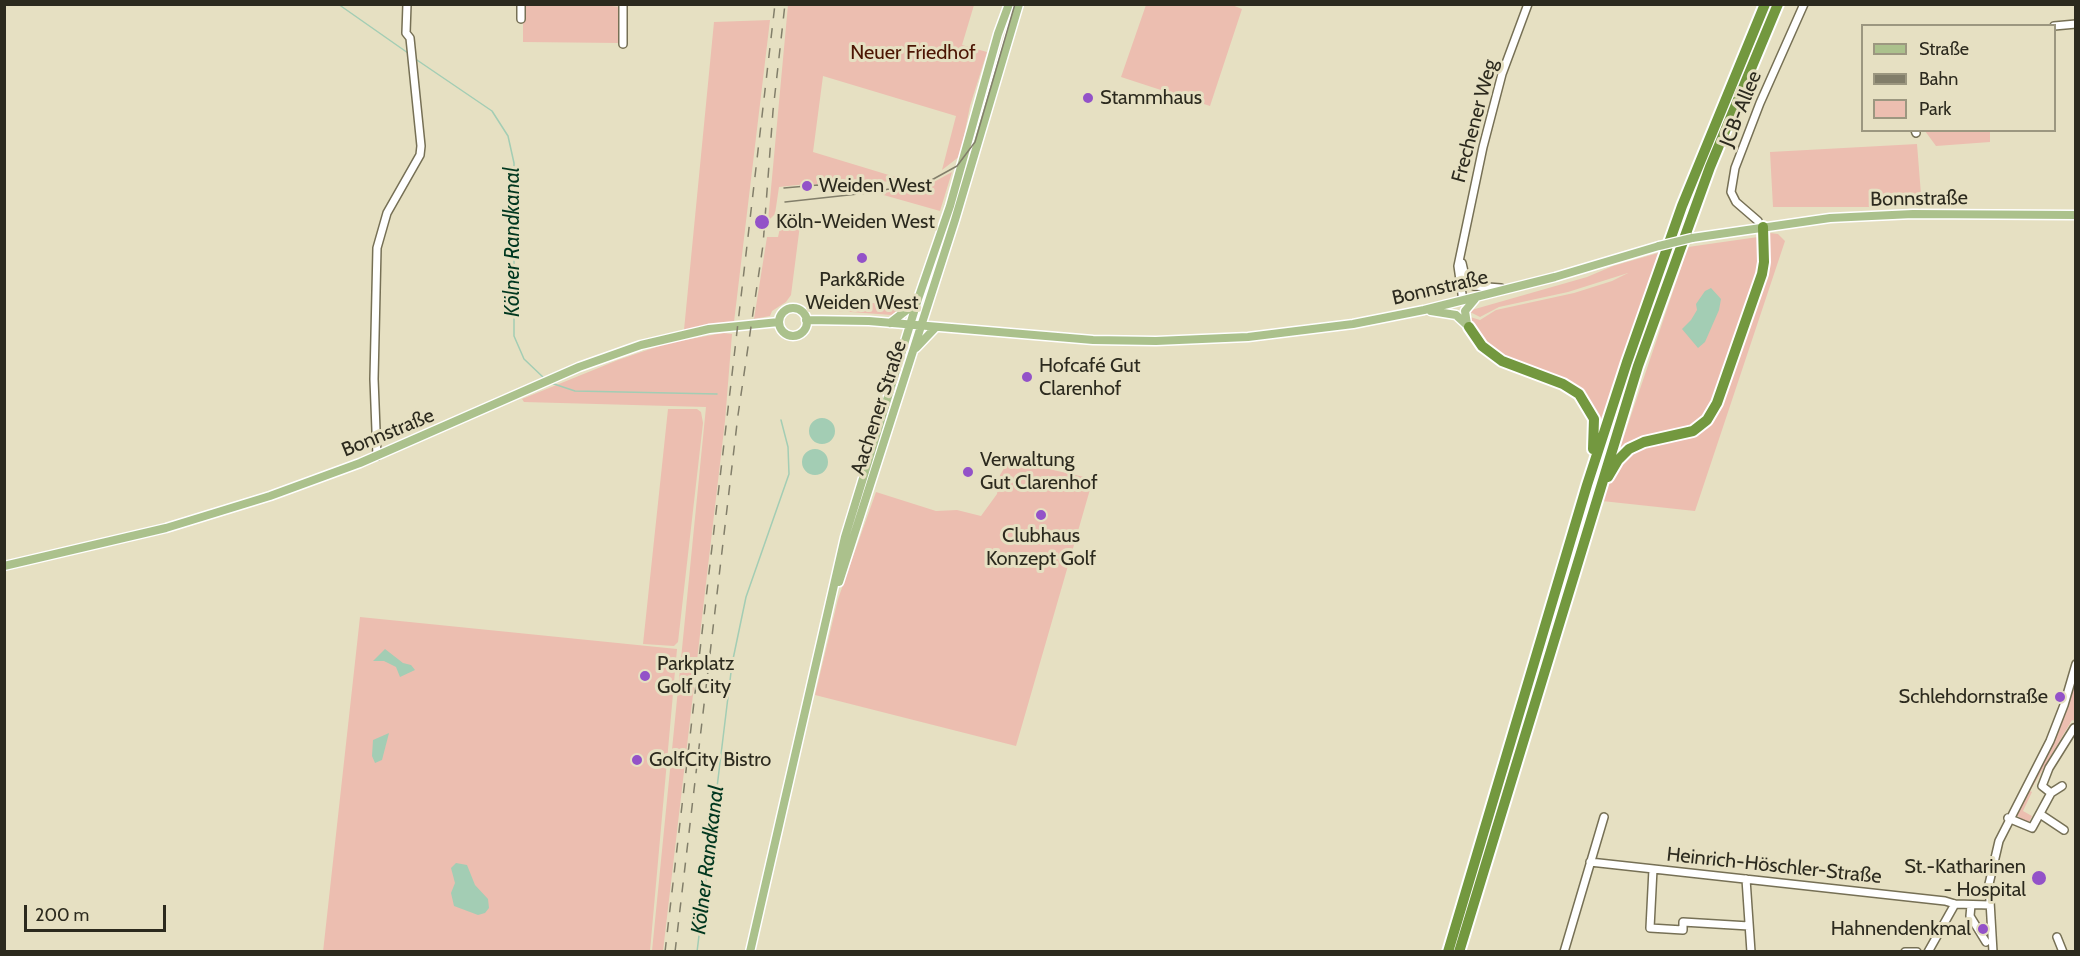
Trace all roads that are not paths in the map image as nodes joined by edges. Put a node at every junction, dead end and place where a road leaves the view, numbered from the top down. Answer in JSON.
{"nodes":[{"id":1,"x":407,"y":4,"type":"edge"},
{"id":2,"x":521,"y":4,"type":"edge"},
{"id":3,"x":623,"y":4,"type":"edge"},
{"id":4,"x":1009,"y":4,"type":"edge"},
{"id":5,"x":1019,"y":4,"type":"edge"},
{"id":6,"x":1528,"y":4,"type":"edge"},
{"id":7,"x":1765,"y":4,"type":"edge"},
{"id":8,"x":1778,"y":4,"type":"edge"},
{"id":9,"x":1804,"y":4,"type":"edge"},
{"id":10,"x":521,"y":19,"type":"dead end"},
{"id":11,"x":2076,"y":24,"type":"edge"},
{"id":12,"x":2056,"y":26,"type":"edge"},
{"id":13,"x":999,"y":29,"type":"junction"},
{"id":14,"x":624,"y":44,"type":"dead end"},
{"id":15,"x":1008,"y":44,"type":"junction"},
{"id":16,"x":2076,"y":215,"type":"edge"},
{"id":17,"x":1760,"y":224,"type":"junction"},
{"id":18,"x":1461,"y":249,"type":"junction"},
{"id":19,"x":1510,"y":288,"type":"junction"},
{"id":20,"x":1477,"y":297,"type":"junction"},
{"id":21,"x":1463,"y":301,"type":"junction"},
{"id":22,"x":917,"y":302,"type":"junction"},
{"id":23,"x":928,"y":306,"type":"junction"},
{"id":24,"x":1424,"y":310,"type":"junction"},
{"id":25,"x":806,"y":320,"type":"junction"},
{"id":26,"x":779,"y":322,"type":"junction"},
{"id":27,"x":890,"y":323,"type":"junction"},
{"id":28,"x":910,"y":325,"type":"junction"},
{"id":29,"x":922,"y":326,"type":"junction"},
{"id":30,"x":936,"y":327,"type":"junction"},
{"id":31,"x":1468,"y":327,"type":"junction"},
{"id":32,"x":915,"y":348,"type":"junction"},
{"id":33,"x":377,"y":456,"type":"junction"},
{"id":34,"x":1587,"y":485,"type":"junction"},
{"id":35,"x":1596,"y":501,"type":"junction"},
{"id":36,"x":4,"y":566,"type":"edge"},
{"id":37,"x":828,"y":614,"type":"junction"},
{"id":38,"x":2076,"y":664,"type":"edge"},
{"id":39,"x":2076,"y":729,"type":"edge"},
{"id":40,"x":2062,"y":786,"type":"dead end"},
{"id":41,"x":2051,"y":793,"type":"junction"},
{"id":42,"x":2040,"y":814,"type":"junction"},
{"id":43,"x":1604,"y":817,"type":"dead end"},
{"id":44,"x":2008,"y":818,"type":"junction"},
{"id":45,"x":2064,"y":830,"type":"dead end"},
{"id":46,"x":1590,"y":862,"type":"junction"},
{"id":47,"x":1653,"y":869,"type":"junction"},
{"id":48,"x":1746,"y":879,"type":"junction"},
{"id":49,"x":1955,"y":904,"type":"junction"},
{"id":50,"x":1971,"y":905,"type":"junction"},
{"id":51,"x":1990,"y":905,"type":"junction"},
{"id":52,"x":1749,"y":926,"type":"junction"},
{"id":53,"x":2057,"y":937,"type":"dead end"},
{"id":54,"x":1986,"y":942,"type":"dead end"},
{"id":55,"x":750,"y":951,"type":"edge"},
{"id":56,"x":1448,"y":951,"type":"edge"},
{"id":57,"x":1459,"y":951,"type":"edge"},
{"id":58,"x":1564,"y":951,"type":"edge"},
{"id":59,"x":1750,"y":951,"type":"edge"},
{"id":60,"x":1905,"y":951,"type":"edge"},
{"id":61,"x":1917,"y":951,"type":"edge"},
{"id":62,"x":1928,"y":951,"type":"edge"},
{"id":63,"x":1993,"y":951,"type":"edge"},
{"id":64,"x":2063,"y":951,"type":"edge"}],
"edges":[{"from":1,"to":33,"type":"street"},
{"from":2,"to":10,"type":"street"},
{"from":3,"to":14,"type":"street"},
{"from":4,"to":13,"type":"main road","name":"Aachener Straße"},
{"from":5,"to":15,"type":"main road","name":"Aachener Straße"},
{"from":6,"to":18,"type":"street","name":"Frechener Weg"},
{"from":7,"to":34,"type":"highway"},
{"from":8,"to":35,"type":"highway"},
{"from":9,"to":17,"type":"street","name":"JCB-Allee"},
{"from":11,"to":12,"type":"street"},
{"from":13,"to":15,"type":"main road"},
{"from":13,"to":22,"type":"main road","name":"Aachener Straße"},
{"from":15,"to":23,"type":"main road","name":"Aachener Straße"},
{"from":16,"to":17,"type":"main road","name":"Bonnstraße"},
{"from":17,"to":19,"type":"main road","name":"Bonnstraße","bridge":true},
{"from":17,"to":35,"type":"highway"},
{"from":18,"to":19,"type":"street","name":"Frechener Weg"},
{"from":18,"to":21,"type":"street","name":"Frechener Weg"},
{"from":19,"to":20,"type":"main road","name":"Bonnstraße"},
{"from":20,"to":21,"type":"main road","name":"Bonnstraße"},
{"from":20,"to":31,"type":"main road"},
{"from":21,"to":24,"type":"main road","name":"Bonnstraße"},
{"from":22,"to":27,"type":"main road"},
{"from":22,"to":28,"type":"main road","name":"Aachener Straße"},
{"from":23,"to":29,"type":"main road","name":"Aachener Straße"},
{"from":23,"to":30,"type":"main road"},
{"from":24,"to":30,"type":"main road","name":"Bonnstraße"},
{"from":24,"to":31,"type":"main road"},
{"from":25,"to":26,"type":"main road"},
{"from":25,"to":26,"type":"main road"},
{"from":25,"to":27,"type":"main road","name":"Bonnstraße"},
{"from":26,"to":33,"type":"main road","name":"Bonnstraße"},
{"from":27,"to":28,"type":"main road","name":"Bonnstraße"},
{"from":28,"to":29,"type":"main road","name":"Bonnstraße"},
{"from":28,"to":37,"type":"main road","name":"Aachener Straße"},
{"from":29,"to":30,"type":"main road","name":"Bonnstraße"},
{"from":29,"to":32,"type":"main road","name":"Aachener Straße"},
{"from":30,"to":32,"type":"main road"},
{"from":31,"to":34,"type":"highway"},
{"from":32,"to":37,"type":"main road","name":"Aachener Straße"},
{"from":33,"to":36,"type":"main road","name":"Bonnstraße"},
{"from":34,"to":56,"type":"highway"},
{"from":35,"to":57,"type":"highway"},
{"from":37,"to":55,"type":"main road","name":"Aachener Straße"},
{"from":38,"to":44,"type":"street"},
{"from":39,"to":41,"type":"street"},
{"from":40,"to":41,"type":"street"},
{"from":41,"to":42,"type":"street"},
{"from":42,"to":44,"type":"street"},
{"from":42,"to":45,"type":"street"},
{"from":43,"to":46,"type":"street"},
{"from":44,"to":51,"type":"street"},
{"from":46,"to":47,"type":"street","name":"Heinrich-Höschler-Straße"},
{"from":46,"to":58,"type":"street"},
{"from":47,"to":48,"type":"street","name":"Heinrich-Höschler-Straße"},
{"from":47,"to":52,"type":"street"},
{"from":48,"to":49,"type":"street","name":"Heinrich-Höschler-Straße"},
{"from":48,"to":52,"type":"street"},
{"from":49,"to":50,"type":"street","name":"Heinrich-Höschler-Straße"},
{"from":49,"to":62,"type":"street"},
{"from":50,"to":51,"type":"street","name":"Heinrich-Höschler-Straße"},
{"from":50,"to":54,"type":"street"},
{"from":51,"to":63,"type":"street"},
{"from":52,"to":59,"type":"street"},
{"from":53,"to":64,"type":"street"},
{"from":60,"to":61,"type":"street"}]}
